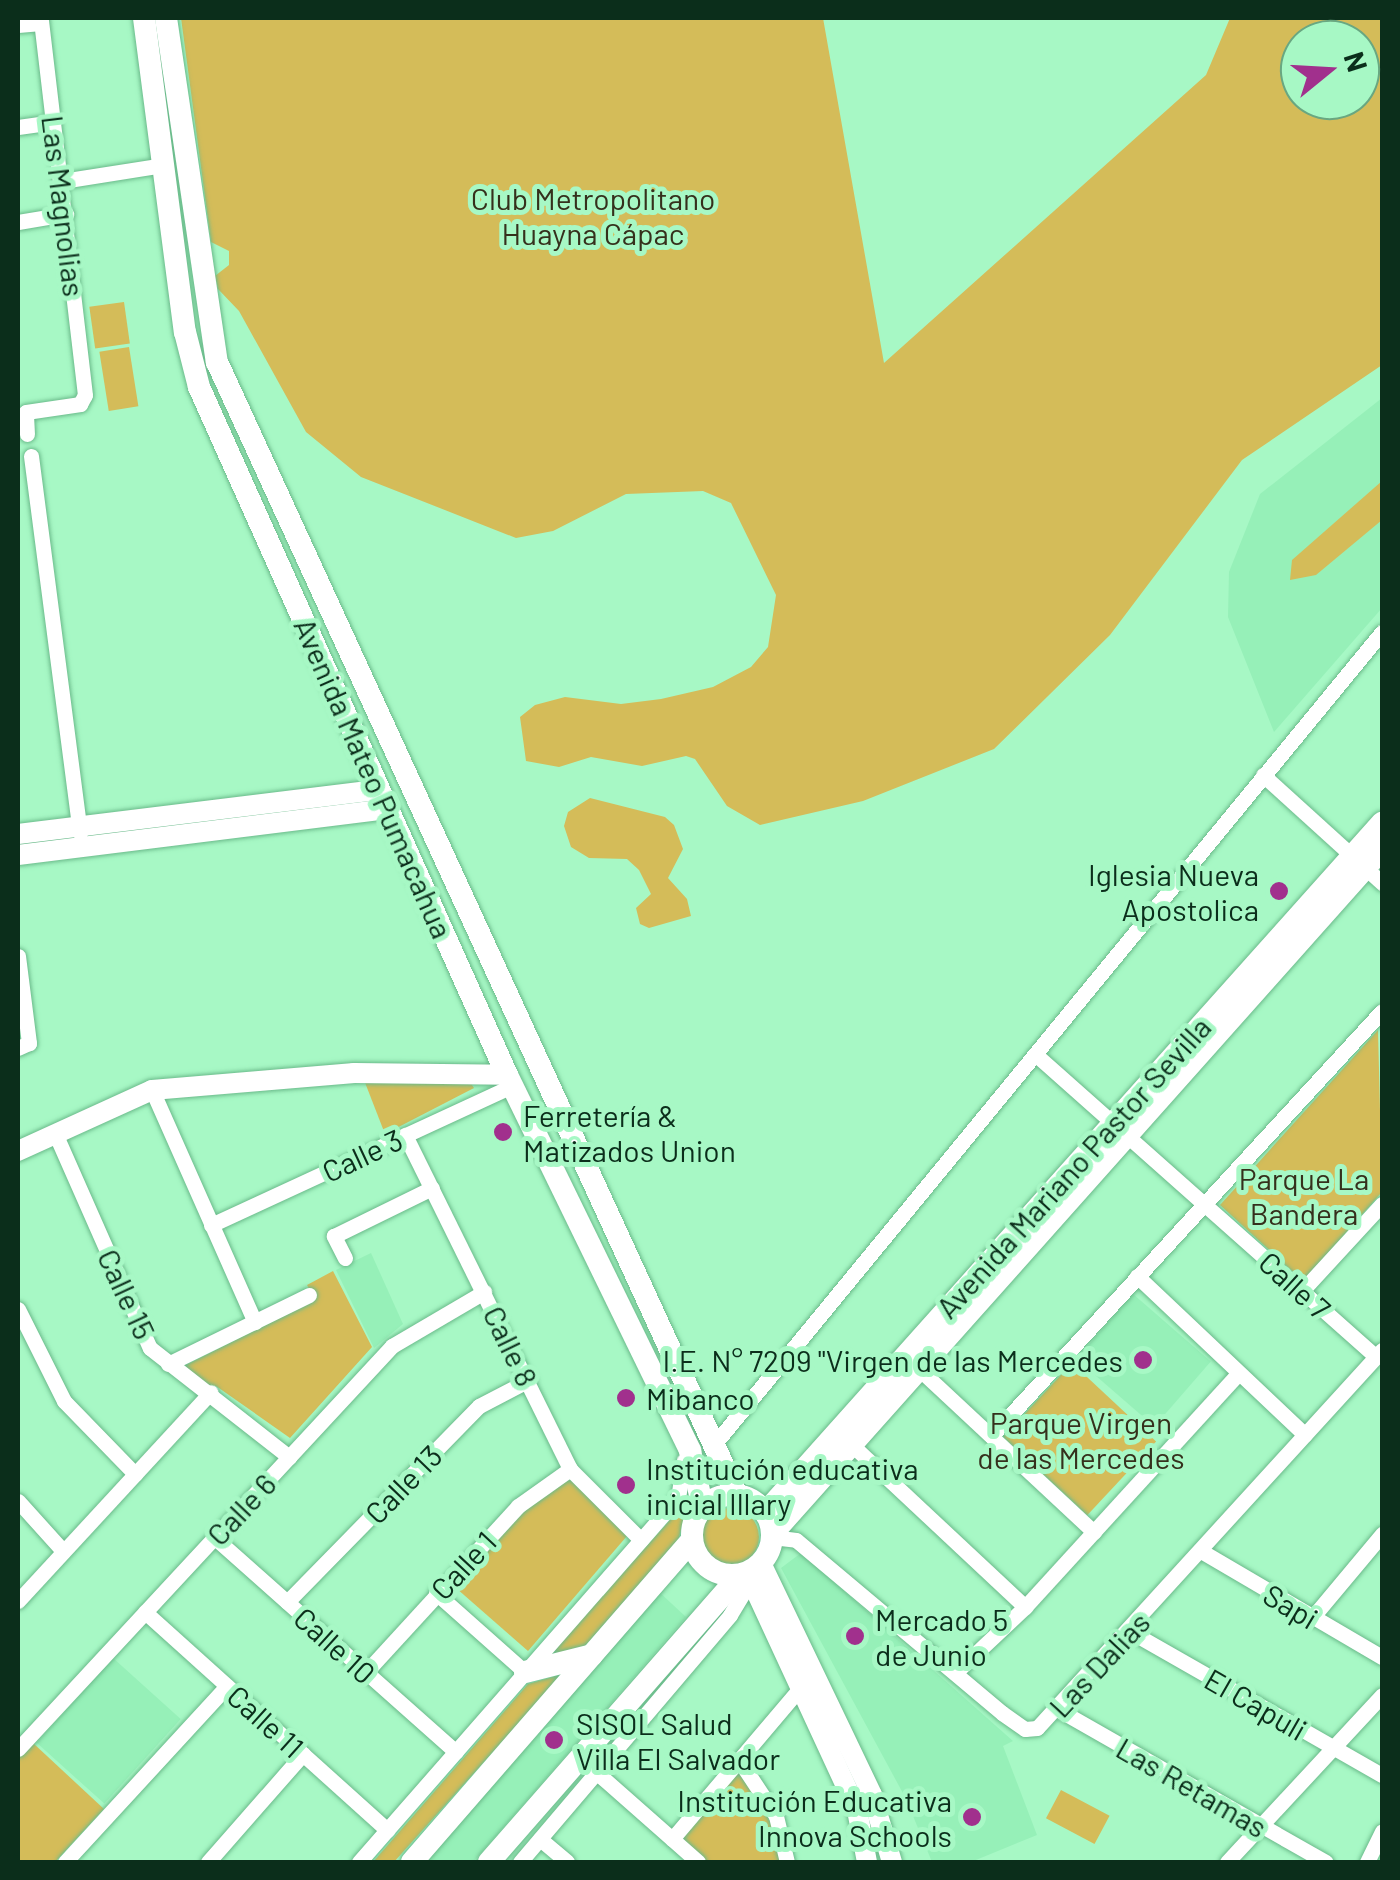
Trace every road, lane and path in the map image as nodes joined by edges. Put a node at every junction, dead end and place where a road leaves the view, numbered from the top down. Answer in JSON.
{"nodes":[{"id":1,"x":144,"y":18,"type":"edge"},
{"id":2,"x":166,"y":18,"type":"edge"},
{"id":3,"x":41,"y":20,"type":"edge"},
{"id":4,"x":18,"y":26,"type":"edge"},
{"id":5,"x":54,"y":122,"type":"junction"},
{"id":6,"x":18,"y":127,"type":"edge"},
{"id":7,"x":164,"y":165,"type":"junction"},
{"id":8,"x":62,"y":182,"type":"junction"},
{"id":9,"x":66,"y":214,"type":"junction"},
{"id":10,"x":18,"y":222,"type":"edge"},
{"id":11,"x":27,"y":434,"type":"dead end"},
{"id":12,"x":31,"y":456,"type":"dead end"},
{"id":13,"x":1382,"y":632,"type":"edge"},
{"id":14,"x":1263,"y":775,"type":"junction"},
{"id":15,"x":383,"y":800,"type":"junction"},
{"id":16,"x":1382,"y":823,"type":"edge"},
{"id":17,"x":18,"y":834,"type":"edge"},
{"id":18,"x":81,"y":836,"type":"junction"},
{"id":19,"x":1382,"y":849,"type":"edge"},
{"id":20,"x":18,"y":854,"type":"edge"},
{"id":21,"x":1367,"y":869,"type":"edge"},
{"id":22,"x":18,"y":959,"type":"edge"},
{"id":23,"x":1382,"y":1012,"type":"edge"},
{"id":24,"x":18,"y":1048,"type":"edge"},
{"id":25,"x":1034,"y":1054,"type":"junction"},
{"id":26,"x":510,"y":1080,"type":"junction"},
{"id":27,"x":152,"y":1090,"type":"junction"},
{"id":28,"x":1120,"y":1127,"type":"junction"},
{"id":29,"x":56,"y":1133,"type":"junction"},
{"id":30,"x":405,"y":1135,"type":"junction"},
{"id":31,"x":18,"y":1151,"type":"edge"},
{"id":32,"x":432,"y":1188,"type":"junction"},
{"id":33,"x":1205,"y":1204,"type":"junction"},
{"id":34,"x":1382,"y":1204,"type":"edge"},
{"id":35,"x":211,"y":1224,"type":"junction"},
{"id":36,"x":344,"y":1258,"type":"dead end"},
{"id":37,"x":1136,"y":1276,"type":"junction"},
{"id":38,"x":484,"y":1292,"type":"junction"},
{"id":39,"x":1302,"y":1292,"type":"junction"},
{"id":40,"x":309,"y":1296,"type":"dead end"},
{"id":41,"x":18,"y":1309,"type":"edge"},
{"id":42,"x":255,"y":1322,"type":"junction"},
{"id":43,"x":1379,"y":1353,"type":"edge"},
{"id":44,"x":168,"y":1364,"type":"junction"},
{"id":45,"x":919,"y":1368,"type":"junction"},
{"id":46,"x":1238,"y":1374,"type":"junction"},
{"id":47,"x":529,"y":1380,"type":"junction"},
{"id":48,"x":210,"y":1392,"type":"junction"},
{"id":49,"x":681,"y":1431,"type":"junction"},
{"id":50,"x":1305,"y":1435,"type":"junction"},
{"id":51,"x":991,"y":1436,"type":"junction"},
{"id":52,"x":852,"y":1445,"type":"junction"},
{"id":53,"x":712,"y":1447,"type":"junction"},
{"id":54,"x":289,"y":1457,"type":"junction"},
{"id":55,"x":570,"y":1469,"type":"junction"},
{"id":56,"x":135,"y":1474,"type":"junction"},
{"id":57,"x":737,"y":1495,"type":"junction"},
{"id":58,"x":18,"y":1501,"type":"edge"},
{"id":59,"x":702,"y":1508,"type":"junction"},
{"id":60,"x":770,"y":1528,"type":"junction"},
{"id":61,"x":1094,"y":1532,"type":"junction"},
{"id":62,"x":1382,"y":1534,"type":"edge"},
{"id":63,"x":215,"y":1538,"type":"junction"},
{"id":64,"x":641,"y":1540,"type":"junction"},
{"id":65,"x":692,"y":1540,"type":"junction"},
{"id":66,"x":63,"y":1552,"type":"junction"},
{"id":67,"x":1200,"y":1552,"type":"junction"},
{"id":68,"x":748,"y":1571,"type":"junction"},
{"id":69,"x":436,"y":1593,"type":"junction"},
{"id":70,"x":18,"y":1601,"type":"edge"},
{"id":71,"x":287,"y":1602,"type":"junction"},
{"id":72,"x":1026,"y":1608,"type":"junction"},
{"id":73,"x":145,"y":1612,"type":"junction"},
{"id":74,"x":1311,"y":1618,"type":"junction"},
{"id":75,"x":1130,"y":1632,"type":"junction"},
{"id":76,"x":592,"y":1655,"type":"junction"},
{"id":77,"x":1382,"y":1657,"type":"edge"},
{"id":78,"x":366,"y":1672,"type":"junction"},
{"id":79,"x":526,"y":1672,"type":"junction"},
{"id":80,"x":956,"y":1672,"type":"junction"},
{"id":81,"x":227,"y":1686,"type":"junction"},
{"id":82,"x":800,"y":1688,"type":"junction"},
{"id":83,"x":1382,"y":1695,"type":"edge"},
{"id":84,"x":1059,"y":1710,"type":"junction"},
{"id":85,"x":18,"y":1749,"type":"edge"},
{"id":86,"x":1336,"y":1749,"type":"junction"},
{"id":87,"x":456,"y":1752,"type":"junction"},
{"id":88,"x":303,"y":1754,"type":"junction"},
{"id":89,"x":739,"y":1760,"type":"junction"},
{"id":90,"x":596,"y":1772,"type":"junction"},
{"id":91,"x":1382,"y":1775,"type":"edge"},
{"id":92,"x":1260,"y":1826,"type":"junction"},
{"id":93,"x":387,"y":1830,"type":"junction"},
{"id":94,"x":1382,"y":1831,"type":"edge"},
{"id":95,"x":540,"y":1839,"type":"junction"},
{"id":96,"x":672,"y":1839,"type":"junction"},
{"id":97,"x":66,"y":1862,"type":"edge"},
{"id":98,"x":208,"y":1862,"type":"edge"},
{"id":99,"x":359,"y":1862,"type":"edge"},
{"id":100,"x":412,"y":1862,"type":"edge"},
{"id":101,"x":489,"y":1862,"type":"edge"},
{"id":102,"x":520,"y":1862,"type":"edge"},
{"id":103,"x":567,"y":1862,"type":"edge"},
{"id":104,"x":698,"y":1862,"type":"edge"},
{"id":105,"x":787,"y":1862,"type":"edge"},
{"id":106,"x":867,"y":1862,"type":"edge"},
{"id":107,"x":892,"y":1862,"type":"edge"},
{"id":108,"x":1227,"y":1862,"type":"edge"},
{"id":109,"x":1326,"y":1862,"type":"edge"},
{"id":110,"x":1367,"y":1862,"type":"edge"}],
"edges":[{"from":1,"to":7,"type":"main road","name":"Avenida Mateo Pumacahua"},
{"from":2,"to":53,"type":"main road","name":"Avenida Mateo Pumacahua"},
{"from":3,"to":4,"type":"street"},
{"from":3,"to":5,"type":"street","name":"Las Magnolias"},
{"from":5,"to":6,"type":"street"},
{"from":5,"to":8,"type":"street","name":"Las Magnolias"},
{"from":7,"to":8,"type":"street"},
{"from":7,"to":15,"type":"main road","name":"Avenida Mateo Pumacahua"},
{"from":8,"to":9,"type":"street","name":"Las Magnolias"},
{"from":9,"to":10,"type":"street"},
{"from":9,"to":11,"type":"street","name":"Las Magnolias"},
{"from":12,"to":18,"type":"street"},
{"from":13,"to":14,"type":"street"},
{"from":14,"to":21,"type":"street"},
{"from":14,"to":25,"type":"street"},
{"from":15,"to":18,"type":"street"},
{"from":15,"to":26,"type":"main road","name":"Avenida Mateo Pumacahua"},
{"from":16,"to":21,"type":"main road","name":"Avenida Mariano Pastor Sevilla"},
{"from":17,"to":18,"type":"street"},
{"from":18,"to":20,"type":"street"},
{"from":19,"to":21,"type":"main road","name":"Avenida Mariano Pastor Sevilla"},
{"from":21,"to":28,"type":"main road","name":"Avenida Mariano Pastor Sevilla"},
{"from":22,"to":24,"type":"street"},
{"from":23,"to":33,"type":"street"},
{"from":25,"to":28,"type":"street","name":"Calle 7"},
{"from":25,"to":53,"type":"street"},
{"from":26,"to":27,"type":"street"},
{"from":26,"to":30,"type":"street","name":"Calle 3"},
{"from":26,"to":49,"type":"main road","name":"Avenida Mateo Pumacahua"},
{"from":27,"to":29,"type":"street"},
{"from":27,"to":35,"type":"street"},
{"from":28,"to":33,"type":"street","name":"Calle 7"},
{"from":28,"to":45,"type":"main road","name":"Avenida Mariano Pastor Sevilla"},
{"from":28,"to":60,"type":"main road","name":"Avenida Mariano Pastor Sevilla"},
{"from":29,"to":31,"type":"street"},
{"from":29,"to":44,"type":"street","name":"Calle 15"},
{"from":30,"to":32,"type":"street","name":"Calle 8"},
{"from":30,"to":35,"type":"street","name":"Calle 3"},
{"from":32,"to":36,"type":"street"},
{"from":32,"to":38,"type":"street","name":"Calle 8"},
{"from":33,"to":37,"type":"street"},
{"from":33,"to":39,"type":"street","name":"Calle 7"},
{"from":34,"to":39,"type":"street"},
{"from":35,"to":42,"type":"street"},
{"from":37,"to":46,"type":"street"},
{"from":37,"to":51,"type":"street"},
{"from":38,"to":47,"type":"street","name":"Calle 8"},
{"from":38,"to":54,"type":"street","name":"Calle 6"},
{"from":39,"to":43,"type":"street","name":"Calle 7"},
{"from":40,"to":42,"type":"street"},
{"from":41,"to":56,"type":"street"},
{"from":42,"to":44,"type":"street"},
{"from":43,"to":50,"type":"street","name":"Las Dalias"},
{"from":44,"to":48,"type":"street","name":"Calle 15"},
{"from":45,"to":51,"type":"street"},
{"from":45,"to":52,"type":"main road","name":"Avenida Mariano Pastor Sevilla"},
{"from":46,"to":50,"type":"street"},
{"from":46,"to":61,"type":"street"},
{"from":47,"to":55,"type":"street","name":"Calle 8"},
{"from":47,"to":71,"type":"street","name":"Calle 13"},
{"from":48,"to":54,"type":"street","name":"Calle 15"},
{"from":48,"to":56,"type":"street"},
{"from":49,"to":59,"type":"main road","name":"Avenida Mateo Pumacahua"},
{"from":49,"to":64,"type":"street"},
{"from":50,"to":67,"type":"street","name":"Las Dalias"},
{"from":51,"to":61,"type":"street"},
{"from":52,"to":60,"type":"main road","name":"Avenida Mariano Pastor Sevilla"},
{"from":52,"to":72,"type":"street"},
{"from":53,"to":57,"type":"main road","name":"Avenida Mateo Pumacahua"},
{"from":54,"to":63,"type":"street","name":"Calle 6"},
{"from":55,"to":64,"type":"street","name":"Calle 8"},
{"from":55,"to":69,"type":"street","name":"Calle 1"},
{"from":56,"to":66,"type":"street"},
{"from":57,"to":59,"type":"main road"},
{"from":57,"to":60,"type":"main road"},
{"from":58,"to":66,"type":"street"},
{"from":59,"to":65,"type":"main road"},
{"from":60,"to":68,"type":"main road"},
{"from":60,"to":80,"type":"street","name":"Las Dalias"},
{"from":61,"to":72,"type":"street"},
{"from":62,"to":74,"type":"street"},
{"from":63,"to":71,"type":"street","name":"Calle 10"},
{"from":63,"to":73,"type":"street","name":"Calle 6"},
{"from":64,"to":79,"type":"street"},
{"from":65,"to":68,"type":"main road"},
{"from":65,"to":76,"type":"main road"},
{"from":66,"to":70,"type":"street"},
{"from":67,"to":74,"type":"street","name":"Sapi"},
{"from":67,"to":75,"type":"street","name":"Las Dalias"},
{"from":68,"to":82,"type":"street"},
{"from":68,"to":90,"type":"street"},
{"from":68,"to":101,"type":"main road"},
{"from":68,"to":107,"type":"street"},
{"from":69,"to":78,"type":"street","name":"Calle 1"},
{"from":69,"to":79,"type":"street"},
{"from":71,"to":78,"type":"street","name":"Calle 10"},
{"from":72,"to":80,"type":"street"},
{"from":73,"to":81,"type":"street","name":"Calle 11"},
{"from":73,"to":85,"type":"street","name":"Calle 6"},
{"from":74,"to":77,"type":"street","name":"Sapi"},
{"from":75,"to":84,"type":"street","name":"Las Dalias"},
{"from":75,"to":86,"type":"street","name":"El Capuli"},
{"from":76,"to":79,"type":"main road"},
{"from":76,"to":100,"type":"main road"},
{"from":78,"to":87,"type":"street","name":"Calle 10"},
{"from":79,"to":87,"type":"street"},
{"from":80,"to":84,"type":"street","name":"Las Dalias"},
{"from":81,"to":88,"type":"street","name":"Calle 11"},
{"from":81,"to":97,"type":"street"},
{"from":82,"to":89,"type":"street"},
{"from":82,"to":106,"type":"street"},
{"from":83,"to":86,"type":"street"},
{"from":84,"to":92,"type":"street","name":"Las Retamas"},
{"from":86,"to":91,"type":"street","name":"El Capuli"},
{"from":86,"to":92,"type":"street"},
{"from":87,"to":93,"type":"street"},
{"from":88,"to":93,"type":"street","name":"Calle 11"},
{"from":88,"to":98,"type":"street"},
{"from":89,"to":96,"type":"street"},
{"from":89,"to":105,"type":"street"},
{"from":90,"to":95,"type":"street"},
{"from":90,"to":96,"type":"street"},
{"from":92,"to":108,"type":"street"},
{"from":92,"to":109,"type":"street","name":"Las Retamas"},
{"from":93,"to":99,"type":"street"},
{"from":94,"to":110,"type":"street"},
{"from":95,"to":102,"type":"street"},
{"from":95,"to":103,"type":"street"},
{"from":96,"to":104,"type":"street"}]}
